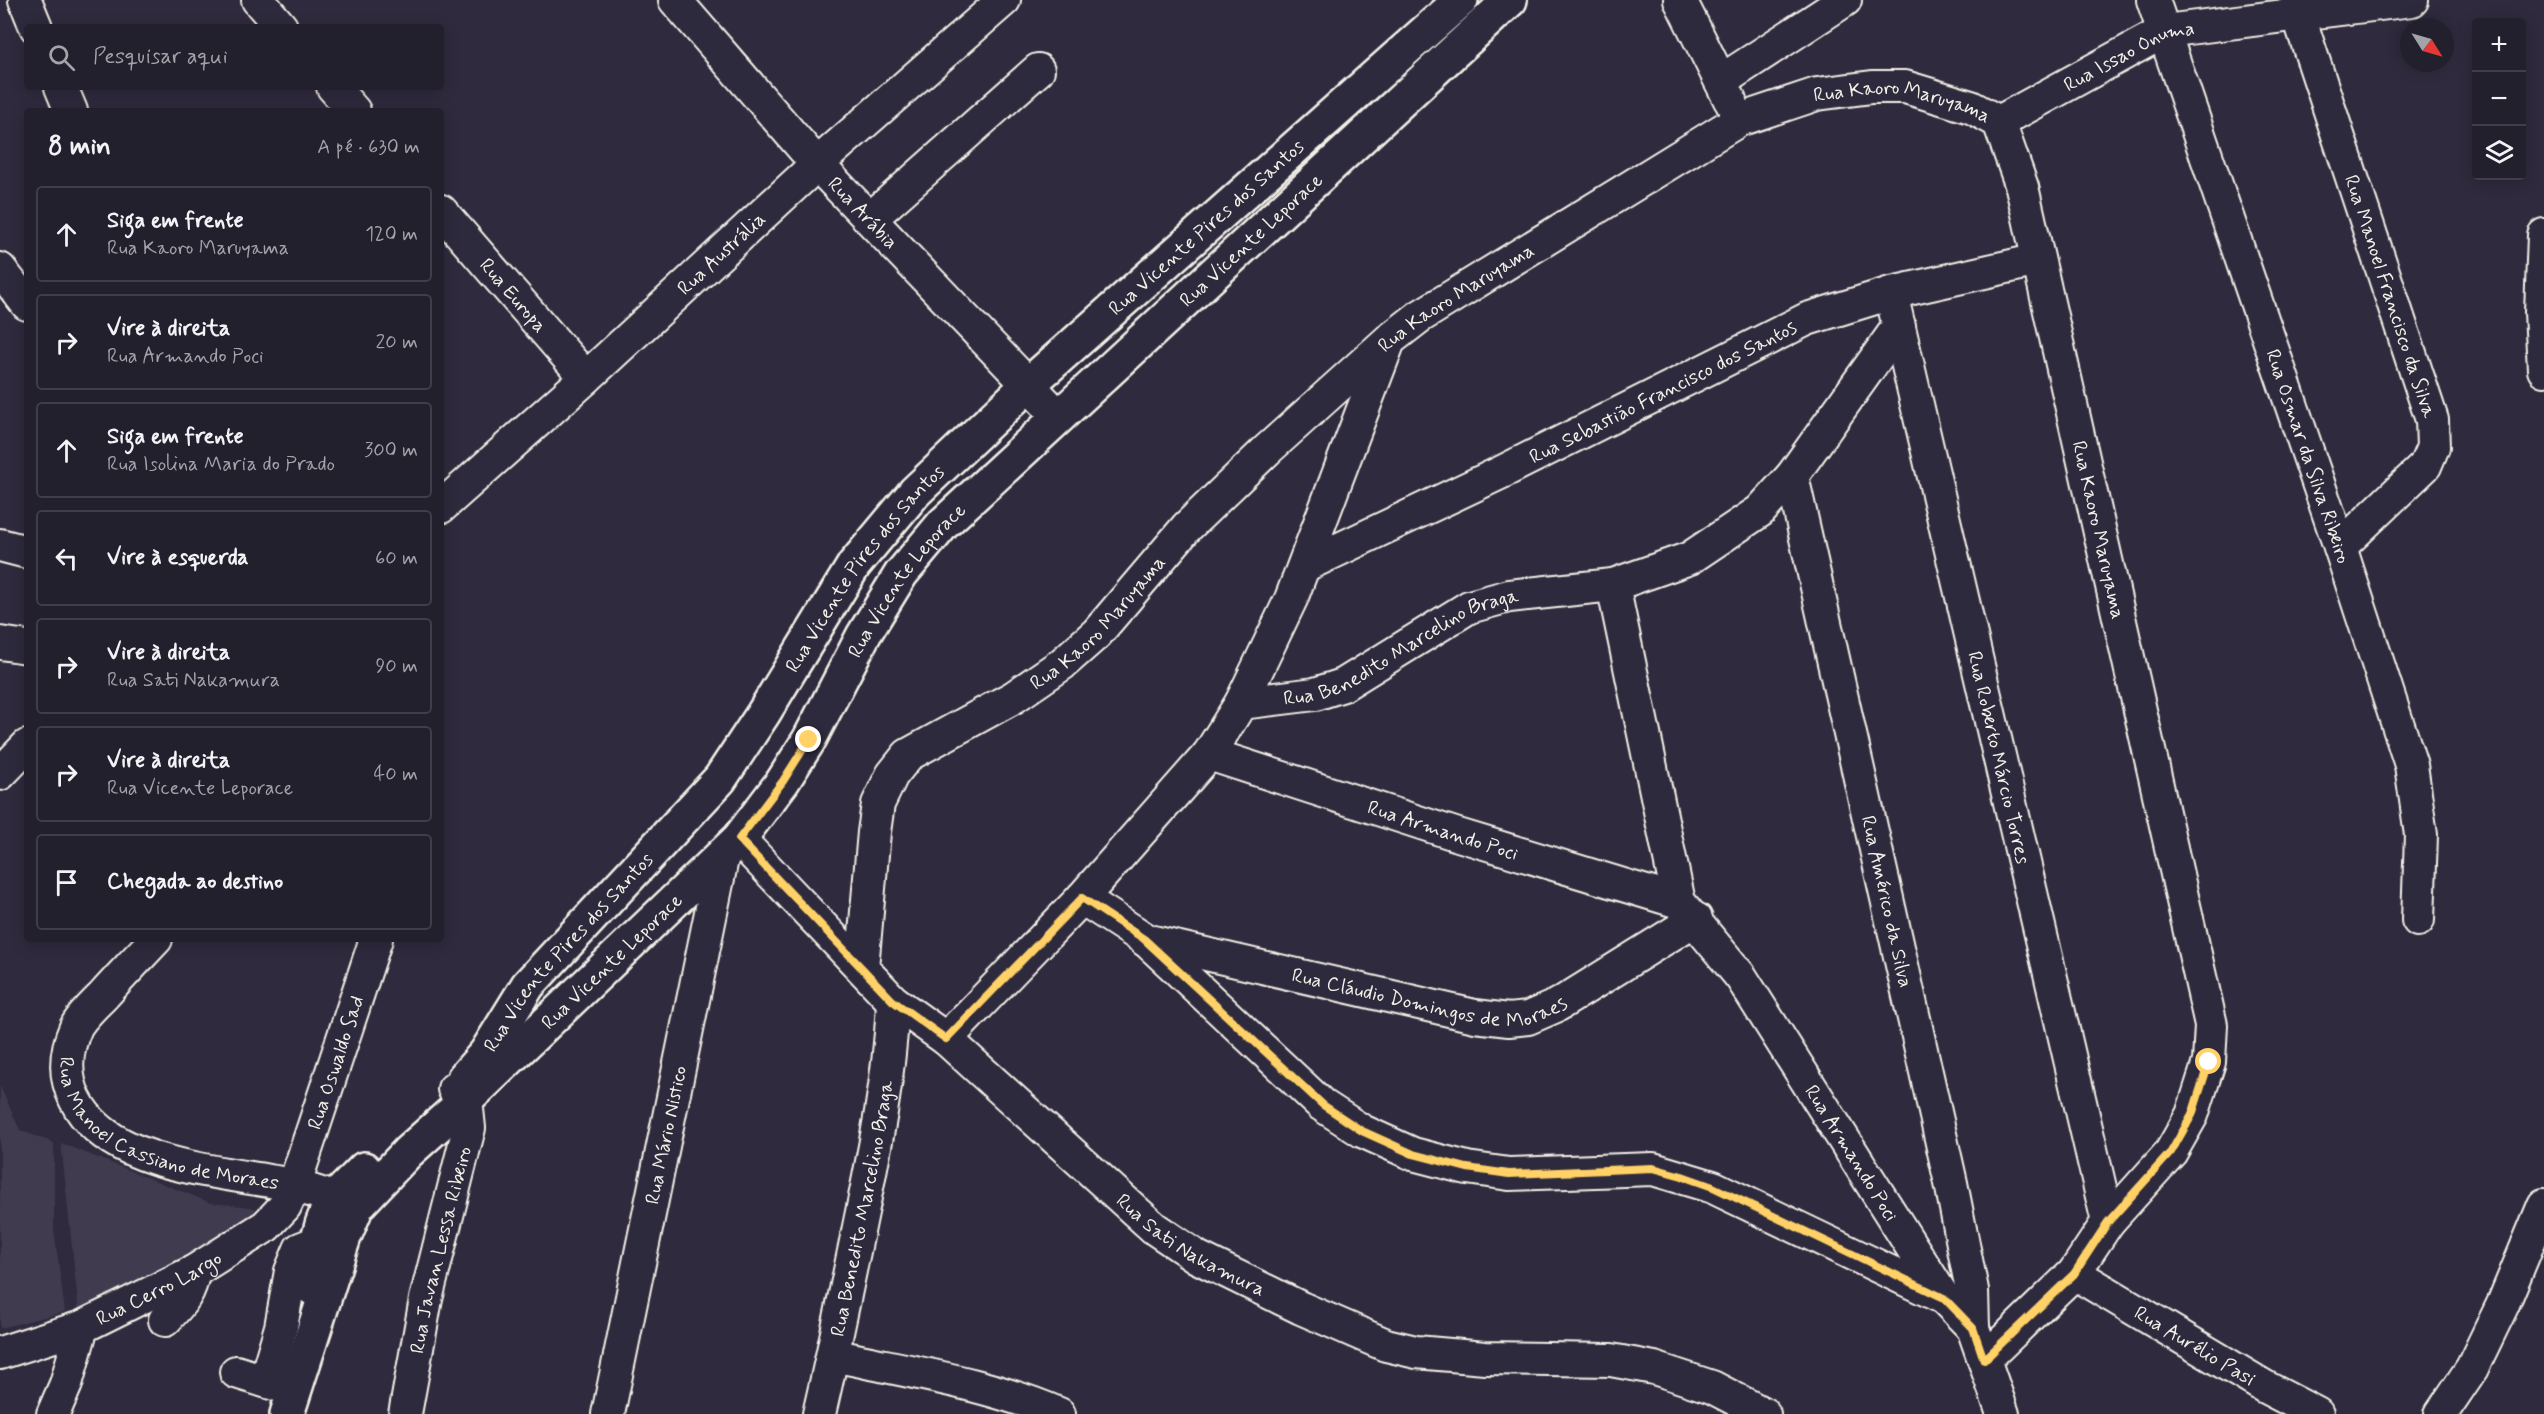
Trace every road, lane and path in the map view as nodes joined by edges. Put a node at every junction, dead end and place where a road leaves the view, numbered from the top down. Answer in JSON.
{"nodes":[{"id":1,"x":25,"y":0,"type":"edge"},
{"id":2,"x":258,"y":0,"type":"edge"},
{"id":3,"x":675,"y":0,"type":"edge"},
{"id":4,"x":1004,"y":0,"type":"edge"},
{"id":5,"x":1461,"y":0,"type":"edge"},
{"id":6,"x":1510,"y":0,"type":"edge"},
{"id":7,"x":1680,"y":0,"type":"edge"},
{"id":8,"x":1845,"y":0,"type":"edge"},
{"id":9,"x":2153,"y":0,"type":"edge"},
{"id":10,"x":2412,"y":0,"type":"edge"},
{"id":11,"x":2298,"y":14,"type":"junction"},
{"id":12,"x":35,"y":24,"type":"edge"},
{"id":13,"x":278,"y":24,"type":"edge"},
{"id":14,"x":2165,"y":31,"type":"junction"},
{"id":15,"x":1038,"y":70,"type":"dead end"},
{"id":16,"x":1721,"y":81,"type":"junction"},
{"id":17,"x":62,"y":90,"type":"edge"},
{"id":18,"x":336,"y":90,"type":"edge"},
{"id":19,"x":70,"y":108,"type":"edge"},
{"id":20,"x":351,"y":108,"type":"edge"},
{"id":21,"x":1739,"y":120,"type":"junction"},
{"id":22,"x":1999,"y":122,"type":"junction"},
{"id":23,"x":818,"y":164,"type":"junction"},
{"id":24,"x":444,"y":214,"type":"edge"},
{"id":25,"x":870,"y":219,"type":"junction"},
{"id":26,"x":2544,"y":235,"type":"edge"},
{"id":27,"x":2038,"y":260,"type":"junction"},
{"id":28,"x":0,"y":269,"type":"edge"},
{"id":29,"x":1892,"y":293,"type":"junction"},
{"id":30,"x":24,"y":300,"type":"edge"},
{"id":31,"x":1899,"y":326,"type":"junction"},
{"id":32,"x":1388,"y":341,"type":"junction"},
{"id":33,"x":2544,"y":370,"type":"edge"},
{"id":34,"x":586,"y":378,"type":"junction"},
{"id":35,"x":1029,"y":384,"type":"junction"},
{"id":36,"x":1059,"y":417,"type":"junction"},
{"id":37,"x":1792,"y":476,"type":"junction"},
{"id":38,"x":444,"y":504,"type":"edge"},
{"id":39,"x":0,"y":545,"type":"edge"},
{"id":40,"x":2340,"y":547,"type":"junction"},
{"id":41,"x":24,"y":551,"type":"edge"},
{"id":42,"x":1304,"y":566,"type":"junction"},
{"id":43,"x":1613,"y":585,"type":"junction"},
{"id":44,"x":0,"y":643,"type":"edge"},
{"id":45,"x":24,"y":647,"type":"edge"},
{"id":46,"x":1241,"y":703,"type":"junction"},
{"id":47,"x":24,"y":749,"type":"edge"},
{"id":48,"x":1209,"y":754,"type":"junction"},
{"id":49,"x":0,"y":774,"type":"edge"},
{"id":50,"x":731,"y":847,"type":"junction"},
{"id":51,"x":1082,"y":898,"type":"junction"},
{"id":52,"x":1688,"y":910,"type":"junction"},
{"id":53,"x":2418,"y":920,"type":"dead end"},
{"id":54,"x":1144,"y":939,"type":"junction"},
{"id":55,"x":153,"y":942,"type":"edge"},
{"id":56,"x":375,"y":942,"type":"edge"},
{"id":57,"x":1216,"y":957,"type":"junction"},
{"id":58,"x":862,"y":968,"type":"junction"},
{"id":59,"x":528,"y":986,"type":"junction"},
{"id":60,"x":1205,"y":995,"type":"junction"},
{"id":61,"x":893,"y":1001,"type":"junction"},
{"id":62,"x":555,"y":1016,"type":"junction"},
{"id":63,"x":946,"y":1039,"type":"junction"},
{"id":64,"x":459,"y":1095,"type":"junction"},
{"id":65,"x":294,"y":1186,"type":"junction"},
{"id":66,"x":346,"y":1203,"type":"junction"},
{"id":67,"x":2544,"y":1206,"type":"edge"},
{"id":68,"x":2108,"y":1222,"type":"junction"},
{"id":69,"x":329,"y":1245,"type":"junction"},
{"id":70,"x":193,"y":1272,"type":"junction"},
{"id":71,"x":2074,"y":1274,"type":"junction"},
{"id":72,"x":1944,"y":1298,"type":"junction"},
{"id":73,"x":165,"y":1320,"type":"dead end"},
{"id":74,"x":82,"y":1327,"type":"junction"},
{"id":75,"x":1973,"y":1328,"type":"junction"},
{"id":76,"x":0,"y":1353,"type":"edge"},
{"id":77,"x":833,"y":1355,"type":"junction"},
{"id":78,"x":1984,"y":1360,"type":"junction"},
{"id":79,"x":291,"y":1402,"type":"edge"},
{"id":80,"x":53,"y":1414,"type":"edge"},
{"id":81,"x":405,"y":1414,"type":"edge"},
{"id":82,"x":608,"y":1414,"type":"edge"},
{"id":83,"x":819,"y":1414,"type":"edge"},
{"id":84,"x":1059,"y":1414,"type":"edge"},
{"id":85,"x":1764,"y":1414,"type":"edge"},
{"id":86,"x":2002,"y":1414,"type":"edge"},
{"id":87,"x":2317,"y":1414,"type":"edge"},
{"id":88,"x":2441,"y":1414,"type":"edge"}],
"edges":[{"from":1,"to":12,"type":"street"},
{"from":2,"to":13,"type":"street"},
{"from":3,"to":23,"type":"street","name":"Rua Arábia"},
{"from":4,"to":23,"type":"street","name":"Rua Austrália"},
{"from":5,"to":35,"type":"main road","name":"Rua Vicente Pires dos Santos"},
{"from":6,"to":36,"type":"main road","name":"Rua Vicente Leporace"},
{"from":7,"to":16,"type":"street"},
{"from":8,"to":16,"type":"street"},
{"from":9,"to":14,"type":"street","name":"Rua Osmar da Silva Ribeiro"},
{"from":10,"to":11,"type":"street","name":"Rua Issao Onuma"},
{"from":11,"to":14,"type":"street","name":"Rua Issao Onuma"},
{"from":11,"to":40,"type":"street","name":"Rua Manoel Francisco da Silva"},
{"from":14,"to":22,"type":"street","name":"Rua Issao Onuma"},
{"from":14,"to":40,"type":"street","name":"Rua Osmar da Silva Ribeiro"},
{"from":15,"to":25,"type":"street"},
{"from":16,"to":21,"type":"street"},
{"from":17,"to":19,"type":"street"},
{"from":18,"to":20,"type":"street"},
{"from":21,"to":22,"type":"street","name":"Rua Kaoro Maruyama"},
{"from":21,"to":32,"type":"street","name":"Rua Kaoro Maruyama"},
{"from":22,"to":27,"type":"street","name":"Rua Kaoro Maruyama"},
{"from":23,"to":25,"type":"street","name":"Rua Arábia"},
{"from":23,"to":34,"type":"street","name":"Rua Austrália"},
{"from":24,"to":34,"type":"street","name":"Rua Europa"},
{"from":25,"to":35,"type":"street","name":"Rua Arábia"},
{"from":26,"to":33,"type":"street"},
{"from":27,"to":29,"type":"street","name":"Rua Sebastião Francisco dos Santos"},
{"from":27,"to":68,"type":"street","name":"Rua Kaoro Maruyama"},
{"from":28,"to":30,"type":"street"},
{"from":29,"to":31,"type":"street","name":"Rua Roberto Márcio Torres"},
{"from":29,"to":42,"type":"street","name":"Rua Sebastião Francisco dos Santos"},
{"from":31,"to":37,"type":"street","name":"Rua Benedito Marcelino Braga"},
{"from":31,"to":68,"type":"street","name":"Rua Roberto Márcio Torres"},
{"from":32,"to":42,"type":"street"},
{"from":32,"to":58,"type":"street","name":"Rua Kaoro Maruyama"},
{"from":34,"to":38,"type":"street","name":"Rua Austrália"},
{"from":35,"to":36,"type":"street","name":"Rua Arábia"},
{"from":35,"to":59,"type":"main road","name":"Rua Vicente Pires dos Santos"},
{"from":36,"to":50,"type":"main road","name":"Rua Vicente Leporace"},
{"from":37,"to":43,"type":"street","name":"Rua Benedito Marcelino Braga"},
{"from":37,"to":75,"type":"street","name":"Rua Américo da Silva"},
{"from":39,"to":41,"type":"street"},
{"from":40,"to":53,"type":"street","name":"Rua Osmar da Silva Ribeiro"},
{"from":42,"to":46,"type":"street"},
{"from":43,"to":46,"type":"street","name":"Rua Benedito Marcelino Braga"},
{"from":43,"to":52,"type":"street","name":"Rua Armando Poci"},
{"from":44,"to":45,"type":"street"},
{"from":46,"to":48,"type":"street"},
{"from":47,"to":49,"type":"street"},
{"from":48,"to":51,"type":"street"},
{"from":48,"to":52,"type":"street","name":"Rua Armando Poci"},
{"from":50,"to":58,"type":"street","name":"Rua Sati Nakamura"},
{"from":50,"to":62,"type":"main road","name":"Rua Vicente Leporace"},
{"from":50,"to":82,"type":"street","name":"Rua Mário Nistico"},
{"from":51,"to":54,"type":"street"},
{"from":51,"to":63,"type":"street"},
{"from":52,"to":57,"type":"street","name":"Rua Cláudio Domingos de Moraes"},
{"from":52,"to":72,"type":"street","name":"Rua Armando Poci"},
{"from":54,"to":57,"type":"street","name":"Rua Cláudio Domingos de Moraes"},
{"from":54,"to":60,"type":"street"},
{"from":55,"to":65,"type":"street","name":"Rua Manoel Cassiano de Moraes"},
{"from":56,"to":65,"type":"street","name":"Rua Oswaldo Sad"},
{"from":57,"to":60,"type":"street"},
{"from":58,"to":61,"type":"street","name":"Rua Sati Nakamura"},
{"from":59,"to":62,"type":"main road"},
{"from":59,"to":64,"type":"main road","name":"Rua Vicente Pires dos Santos"},
{"from":60,"to":72,"type":"street"},
{"from":61,"to":63,"type":"street","name":"Rua Sati Nakamura"},
{"from":61,"to":77,"type":"street","name":"Rua Benedito Marcelino Braga"},
{"from":62,"to":64,"type":"main road","name":"Rua Vicente Leporace"},
{"from":63,"to":85,"type":"street","name":"Rua Sati Nakamura"},
{"from":64,"to":66,"type":"main road","name":"Rua Vicente Leporace"},
{"from":64,"to":81,"type":"street","name":"Rua Javan Lessa Ribeiro"},
{"from":65,"to":66,"type":"street","name":"Rua Manoel Cassiano de Moraes"},
{"from":65,"to":70,"type":"street","name":"Rua Cerro Largo"},
{"from":66,"to":69,"type":"main road"},
{"from":67,"to":88,"type":"street"},
{"from":68,"to":71,"type":"street","name":"Rua Kaoro Maruyama"},
{"from":69,"to":79,"type":"main road"},
{"from":69,"to":79,"type":"street"},
{"from":70,"to":73,"type":"street"},
{"from":70,"to":74,"type":"street","name":"Rua Cerro Largo"},
{"from":71,"to":78,"type":"street","name":"Rua Kaoro Maruyama"},
{"from":71,"to":87,"type":"street","name":"Rua Aurélio Pasi"},
{"from":72,"to":75,"type":"street","name":"Rua Armando Poci"},
{"from":74,"to":76,"type":"street","name":"Rua Cerro Largo"},
{"from":74,"to":80,"type":"street"},
{"from":75,"to":78,"type":"street","name":"Rua Armando Poci"},
{"from":77,"to":83,"type":"street","name":"Rua Benedito Marcelino Braga"},
{"from":77,"to":84,"type":"street"},
{"from":78,"to":86,"type":"street","name":"Rua Armando Poci"}]}
